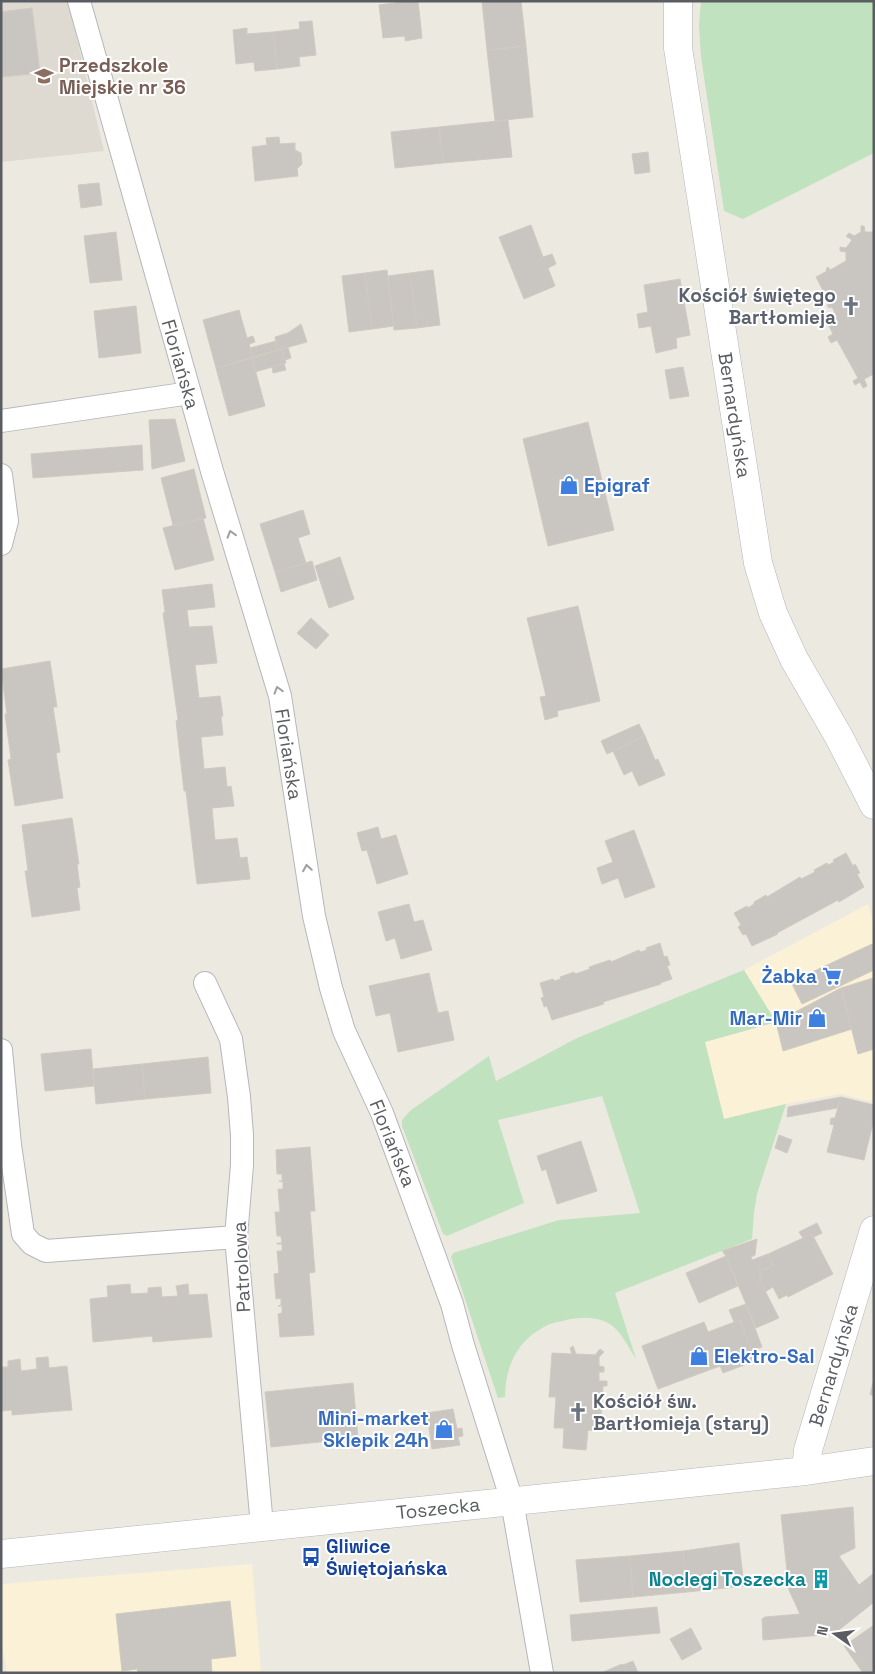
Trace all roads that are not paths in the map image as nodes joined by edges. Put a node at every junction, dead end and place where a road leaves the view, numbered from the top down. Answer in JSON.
{"nodes":[{"id":1,"x":79,"y":1,"type":"edge"},
{"id":2,"x":678,"y":1,"type":"edge"},
{"id":3,"x":190,"y":393,"type":"junction"},
{"id":4,"x":1,"y":421,"type":"edge"},
{"id":5,"x":1,"y":475,"type":"edge"},
{"id":6,"x":1,"y":544,"type":"edge"},
{"id":7,"x":874,"y":804,"type":"edge"},
{"id":8,"x":205,"y":983,"type":"dead end"},
{"id":9,"x":1,"y":1050,"type":"edge"},
{"id":10,"x":6,"y":1146,"type":"edge"},
{"id":11,"x":874,"y":1230,"type":"edge"},
{"id":12,"x":236,"y":1237,"type":"junction"},
{"id":13,"x":874,"y":1461,"type":"edge"},
{"id":14,"x":806,"y":1471,"type":"junction"},
{"id":15,"x":512,"y":1501,"type":"junction"},
{"id":16,"x":262,"y":1526,"type":"junction"},
{"id":17,"x":1,"y":1554,"type":"edge"},
{"id":18,"x":542,"y":1673,"type":"edge"}],
"edges":[{"from":1,"to":3,"type":"street","name":"Floriańska"},
{"from":2,"to":7,"type":"street","name":"Bernardyńska"},
{"from":3,"to":4,"type":"street"},
{"from":15,"to":3,"type":"street","name":"Floriańska","one_way":true},
{"from":5,"to":6,"type":"street"},
{"from":8,"to":12,"type":"street","name":"Patrolowa"},
{"from":9,"to":10,"type":"street"},
{"from":10,"to":12,"type":"street"},
{"from":11,"to":14,"type":"street","name":"Bernardyńska"},
{"from":12,"to":16,"type":"street","name":"Patrolowa"},
{"from":13,"to":14,"type":"street","name":"Toszecka"},
{"from":14,"to":15,"type":"street","name":"Toszecka"},
{"from":15,"to":16,"type":"street","name":"Toszecka"},
{"from":15,"to":18,"type":"street","name":"Floriańska"},
{"from":16,"to":17,"type":"street","name":"Toszecka"}]}
